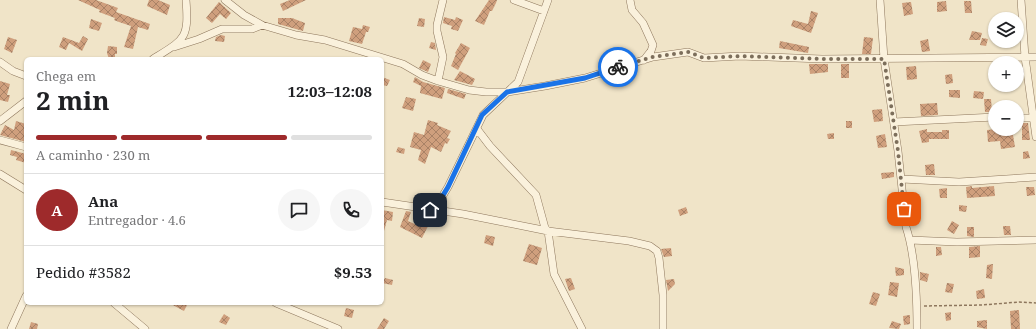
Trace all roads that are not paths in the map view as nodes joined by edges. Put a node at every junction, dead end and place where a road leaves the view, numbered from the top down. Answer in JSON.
{"nodes":[{"id":1,"x":186,"y":0,"type":"edge"},
{"id":2,"x":225,"y":0,"type":"edge"},
{"id":3,"x":442,"y":0,"type":"edge"},
{"id":4,"x":514,"y":0,"type":"edge"},
{"id":5,"x":548,"y":0,"type":"edge"},
{"id":6,"x":630,"y":0,"type":"edge"},
{"id":7,"x":880,"y":0,"type":"edge"},
{"id":8,"x":1021,"y":0,"type":"edge"},
{"id":9,"x":544,"y":11,"type":"junction"},
{"id":10,"x":262,"y":25,"type":"junction"},
{"id":11,"x":174,"y":46,"type":"junction"},
{"id":12,"x":156,"y":57,"type":"edge"},
{"id":13,"x":381,"y":57,"type":"edge"},
{"id":14,"x":1025,"y":57,"type":"junction"},
{"id":15,"x":1036,"y":57,"type":"edge"},
{"id":16,"x":384,"y":58,"type":"edge"},
{"id":17,"x":884,"y":59,"type":"junction"},
{"id":18,"x":644,"y":60,"type":"junction"},
{"id":19,"x":0,"y":62,"type":"edge"},
{"id":20,"x":24,"y":75,"type":"edge"},
{"id":21,"x":438,"y":82,"type":"junction"},
{"id":22,"x":507,"y":92,"type":"junction"},
{"id":23,"x":24,"y":103,"type":"edge"},
{"id":24,"x":988,"y":117,"type":"edge"},
{"id":25,"x":1024,"y":118,"type":"edge"},
{"id":26,"x":1035,"y":118,"type":"edge"},
{"id":27,"x":0,"y":121,"type":"edge"},
{"id":28,"x":894,"y":122,"type":"junction"},
{"id":29,"x":477,"y":129,"type":"junction"},
{"id":30,"x":1036,"y":137,"type":"edge"},
{"id":31,"x":0,"y":140,"type":"edge"},
{"id":32,"x":24,"y":146,"type":"edge"},
{"id":33,"x":0,"y":174,"type":"edge"},
{"id":34,"x":1036,"y":176,"type":"edge"},
{"id":35,"x":902,"y":179,"type":"junction"},
{"id":36,"x":24,"y":189,"type":"edge"},
{"id":37,"x":384,"y":202,"type":"edge"},
{"id":38,"x":430,"y":210,"type":"junction"},
{"id":39,"x":548,"y":231,"type":"junction"},
{"id":40,"x":910,"y":240,"type":"junction"},
{"id":41,"x":1036,"y":240,"type":"edge"},
{"id":42,"x":24,"y":300,"type":"edge"},
{"id":43,"x":116,"y":305,"type":"edge"},
{"id":44,"x":281,"y":305,"type":"edge"},
{"id":45,"x":11,"y":329,"type":"edge"},
{"id":46,"x":145,"y":329,"type":"edge"},
{"id":47,"x":338,"y":329,"type":"edge"},
{"id":48,"x":582,"y":329,"type":"edge"},
{"id":49,"x":662,"y":329,"type":"edge"},
{"id":50,"x":917,"y":329,"type":"edge"}],
"edges":[{"from":1,"to":11,"type":"street"},
{"from":2,"to":10,"type":"street"},
{"from":3,"to":21,"type":"street"},
{"from":4,"to":9,"type":"street"},
{"from":5,"to":9,"type":"street"},
{"from":6,"to":18,"type":"street"},
{"from":7,"to":17,"type":"street"},
{"from":8,"to":14,"type":"street"},
{"from":9,"to":22,"type":"street"},
{"from":10,"to":11,"type":"street"},
{"from":10,"to":13,"type":"street"},
{"from":11,"to":12,"type":"street"},
{"from":14,"to":15,"type":"street"},
{"from":14,"to":17,"type":"street"},
{"from":14,"to":26,"type":"street"},
{"from":16,"to":21,"type":"street"},
{"from":17,"to":18,"type":"street"},
{"from":17,"to":28,"type":"street"},
{"from":18,"to":22,"type":"street"},
{"from":19,"to":20,"type":"street"},
{"from":21,"to":22,"type":"street"},
{"from":22,"to":29,"type":"street"},
{"from":23,"to":27,"type":"street"},
{"from":24,"to":28,"type":"street"},
{"from":25,"to":26,"type":"street"},
{"from":26,"to":30,"type":"street"},
{"from":28,"to":35,"type":"street"},
{"from":29,"to":38,"type":"street"},
{"from":29,"to":39,"type":"street"},
{"from":31,"to":32,"type":"street"},
{"from":33,"to":36,"type":"street"},
{"from":34,"to":35,"type":"street"},
{"from":35,"to":40,"type":"street"},
{"from":37,"to":38,"type":"street"},
{"from":38,"to":39,"type":"street"},
{"from":39,"to":48,"type":"street"},
{"from":39,"to":49,"type":"street"},
{"from":40,"to":41,"type":"street"},
{"from":40,"to":50,"type":"street"},
{"from":42,"to":45,"type":"street"},
{"from":43,"to":46,"type":"street"},
{"from":44,"to":47,"type":"street"}]}
